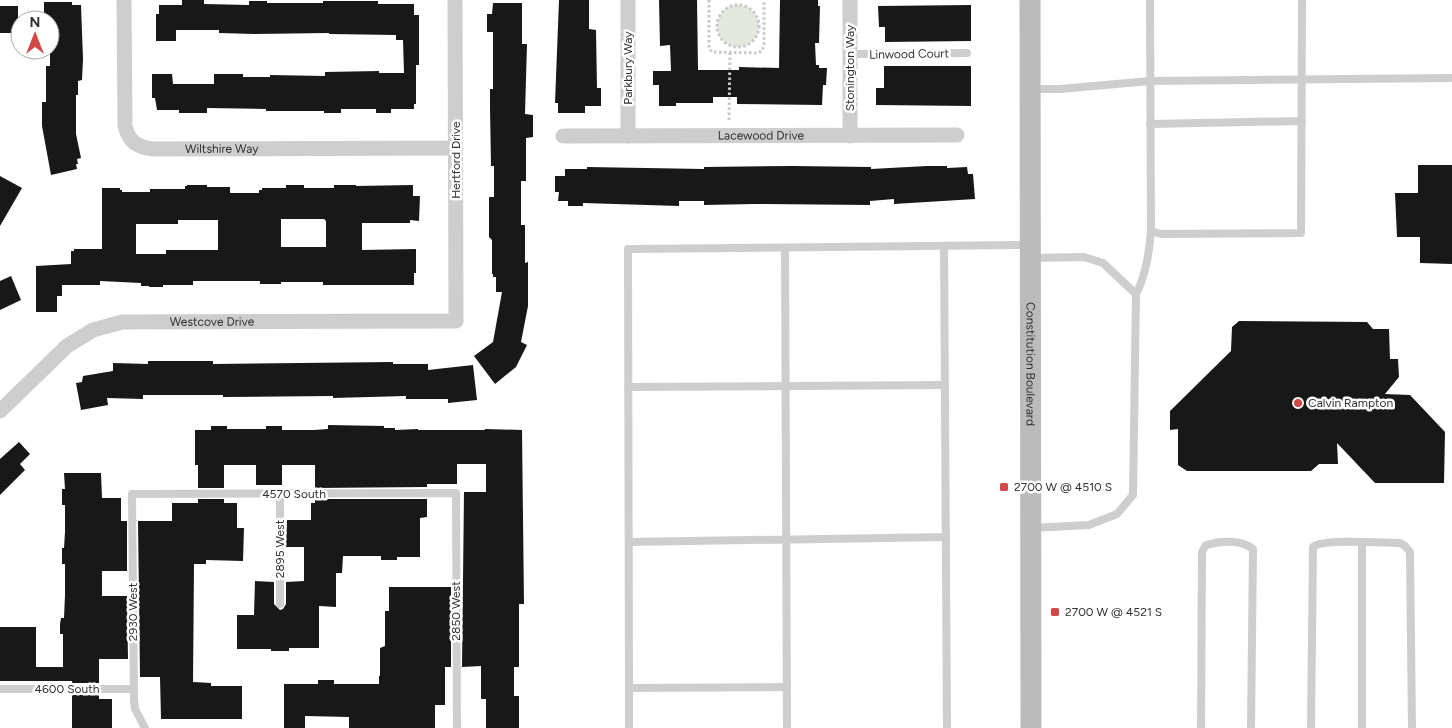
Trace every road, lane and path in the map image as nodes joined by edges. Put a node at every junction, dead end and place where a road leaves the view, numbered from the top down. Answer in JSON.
{"nodes":[{"id":1,"x":124,"y":0,"type":"edge"},
{"id":2,"x":455,"y":0,"type":"edge"},
{"id":3,"x":628,"y":0,"type":"edge"},
{"id":4,"x":709,"y":0,"type":"edge"},
{"id":5,"x":764,"y":0,"type":"edge"},
{"id":6,"x":850,"y":0,"type":"edge"},
{"id":7,"x":1030,"y":0,"type":"edge"},
{"id":8,"x":1150,"y":0,"type":"edge"},
{"id":9,"x":1302,"y":0,"type":"edge"},
{"id":10,"x":754,"y":40,"type":"joint"},
{"id":11,"x":730,"y":53,"type":"junction"},
{"id":12,"x":967,"y":53,"type":"dead end"},
{"id":13,"x":850,"y":54,"type":"junction"},
{"id":14,"x":1452,"y":78,"type":"edge"},
{"id":15,"x":1302,"y":80,"type":"junction"},
{"id":16,"x":1150,"y":81,"type":"junction"},
{"id":17,"x":1030,"y":89,"type":"junction"},
{"id":18,"x":728,"y":120,"type":"dead end"},
{"id":19,"x":1302,"y":121,"type":"junction"},
{"id":20,"x":1150,"y":124,"type":"junction"},
{"id":21,"x":957,"y":135,"type":"dead end"},
{"id":22,"x":563,"y":136,"type":"dead end"},
{"id":23,"x":628,"y":136,"type":"junction"},
{"id":24,"x":850,"y":136,"type":"junction"},
{"id":25,"x":456,"y":148,"type":"junction"},
{"id":26,"x":1151,"y":231,"type":"junction"},
{"id":27,"x":944,"y":246,"type":"junction"},
{"id":28,"x":785,"y":248,"type":"junction"},
{"id":29,"x":1030,"y":251,"type":"junction"},
{"id":30,"x":1136,"y":294,"type":"junction"},
{"id":31,"x":456,"y":321,"type":"joint"},
{"id":32,"x":944,"y":385,"type":"junction"},
{"id":33,"x":786,"y":386,"type":"junction"},
{"id":34,"x":628,"y":387,"type":"junction"},
{"id":35,"x":0,"y":410,"type":"edge"},
{"id":36,"x":456,"y":493,"type":"joint"},
{"id":37,"x":132,"y":494,"type":"joint"},
{"id":38,"x":280,"y":494,"type":"junction"},
{"id":39,"x":1030,"y":528,"type":"junction"},
{"id":40,"x":946,"y":537,"type":"junction"},
{"id":41,"x":786,"y":540,"type":"junction"},
{"id":42,"x":628,"y":542,"type":"junction"},
{"id":43,"x":1362,"y":542,"type":"junction"},
{"id":44,"x":280,"y":604,"type":"dead end"},
{"id":45,"x":787,"y":687,"type":"junction"},
{"id":46,"x":629,"y":688,"type":"junction"},
{"id":47,"x":0,"y":689,"type":"edge"},
{"id":48,"x":134,"y":689,"type":"junction"},
{"id":49,"x":145,"y":728,"type":"edge"},
{"id":50,"x":457,"y":728,"type":"edge"},
{"id":51,"x":629,"y":728,"type":"edge"},
{"id":52,"x":787,"y":728,"type":"edge"},
{"id":53,"x":947,"y":728,"type":"edge"},
{"id":54,"x":1031,"y":728,"type":"edge"},
{"id":55,"x":1201,"y":728,"type":"edge"},
{"id":56,"x":1250,"y":728,"type":"edge"},
{"id":57,"x":1311,"y":728,"type":"edge"},
{"id":58,"x":1362,"y":728,"type":"edge"},
{"id":59,"x":1412,"y":728,"type":"edge"}],
"edges":[{"from":1,"to":25,"type":"street","name":"Wiltshire Way"},
{"from":2,"to":25,"type":"street","name":"Hertford Drive"},
{"from":3,"to":23,"type":"street","name":"Parkbury Way"},
{"from":4,"to":11,"type":"path"},
{"from":5,"to":11,"type":"path"},
{"from":6,"to":13,"type":"street","name":"Stonington Way"},
{"from":7,"to":17,"type":"main road","name":"Constitution Boulevard"},
{"from":8,"to":16,"type":"lane"},
{"from":9,"to":15,"type":"lane"},
{"from":10,"to":10,"type":"path"},
{"from":11,"to":18,"type":"path"},
{"from":12,"to":13,"type":"lane","name":"Linwood Court"},
{"from":13,"to":24,"type":"street","name":"Stonington Way"},
{"from":14,"to":15,"type":"lane"},
{"from":15,"to":16,"type":"lane"},
{"from":15,"to":19,"type":"lane"},
{"from":16,"to":17,"type":"lane"},
{"from":16,"to":20,"type":"lane"},
{"from":17,"to":29,"type":"main road","name":"Constitution Boulevard"},
{"from":19,"to":20,"type":"lane"},
{"from":19,"to":26,"type":"lane"},
{"from":20,"to":26,"type":"lane"},
{"from":21,"to":24,"type":"street","name":"Lacewood Drive"},
{"from":22,"to":23,"type":"street","name":"Lacewood Drive"},
{"from":23,"to":24,"type":"street","name":"Lacewood Drive"},
{"from":25,"to":31,"type":"street","name":"Hertford Drive"},
{"from":26,"to":30,"type":"lane"},
{"from":27,"to":28,"type":"lane"},
{"from":27,"to":29,"type":"lane"},
{"from":27,"to":32,"type":"lane"},
{"from":28,"to":33,"type":"lane"},
{"from":28,"to":34,"type":"lane"},
{"from":29,"to":30,"type":"lane"},
{"from":29,"to":39,"type":"main road","name":"Constitution Boulevard"},
{"from":30,"to":39,"type":"lane"},
{"from":31,"to":35,"type":"street","name":"Westcove Drive"},
{"from":32,"to":33,"type":"lane"},
{"from":32,"to":40,"type":"lane"},
{"from":33,"to":34,"type":"lane"},
{"from":33,"to":41,"type":"lane"},
{"from":34,"to":42,"type":"lane"},
{"from":36,"to":38,"type":"lane","name":"4570 South"},
{"from":36,"to":50,"type":"lane","name":"2850 West"},
{"from":37,"to":38,"type":"lane","name":"4570 South"},
{"from":37,"to":48,"type":"lane","name":"2930 West"},
{"from":38,"to":44,"type":"lane","name":"2895 West"},
{"from":39,"to":54,"type":"main road","name":"Constitution Boulevard"},
{"from":40,"to":41,"type":"lane"},
{"from":40,"to":53,"type":"lane"},
{"from":41,"to":42,"type":"lane"},
{"from":41,"to":45,"type":"lane"},
{"from":42,"to":46,"type":"lane"},
{"from":43,"to":57,"type":"lane"},
{"from":43,"to":58,"type":"lane"},
{"from":43,"to":59,"type":"lane"},
{"from":45,"to":46,"type":"lane"},
{"from":45,"to":52,"type":"lane"},
{"from":46,"to":51,"type":"lane"},
{"from":47,"to":48,"type":"lane","name":"4600 South"},
{"from":48,"to":49,"type":"lane","name":"2930 West"},
{"from":55,"to":56,"type":"lane"}]}
